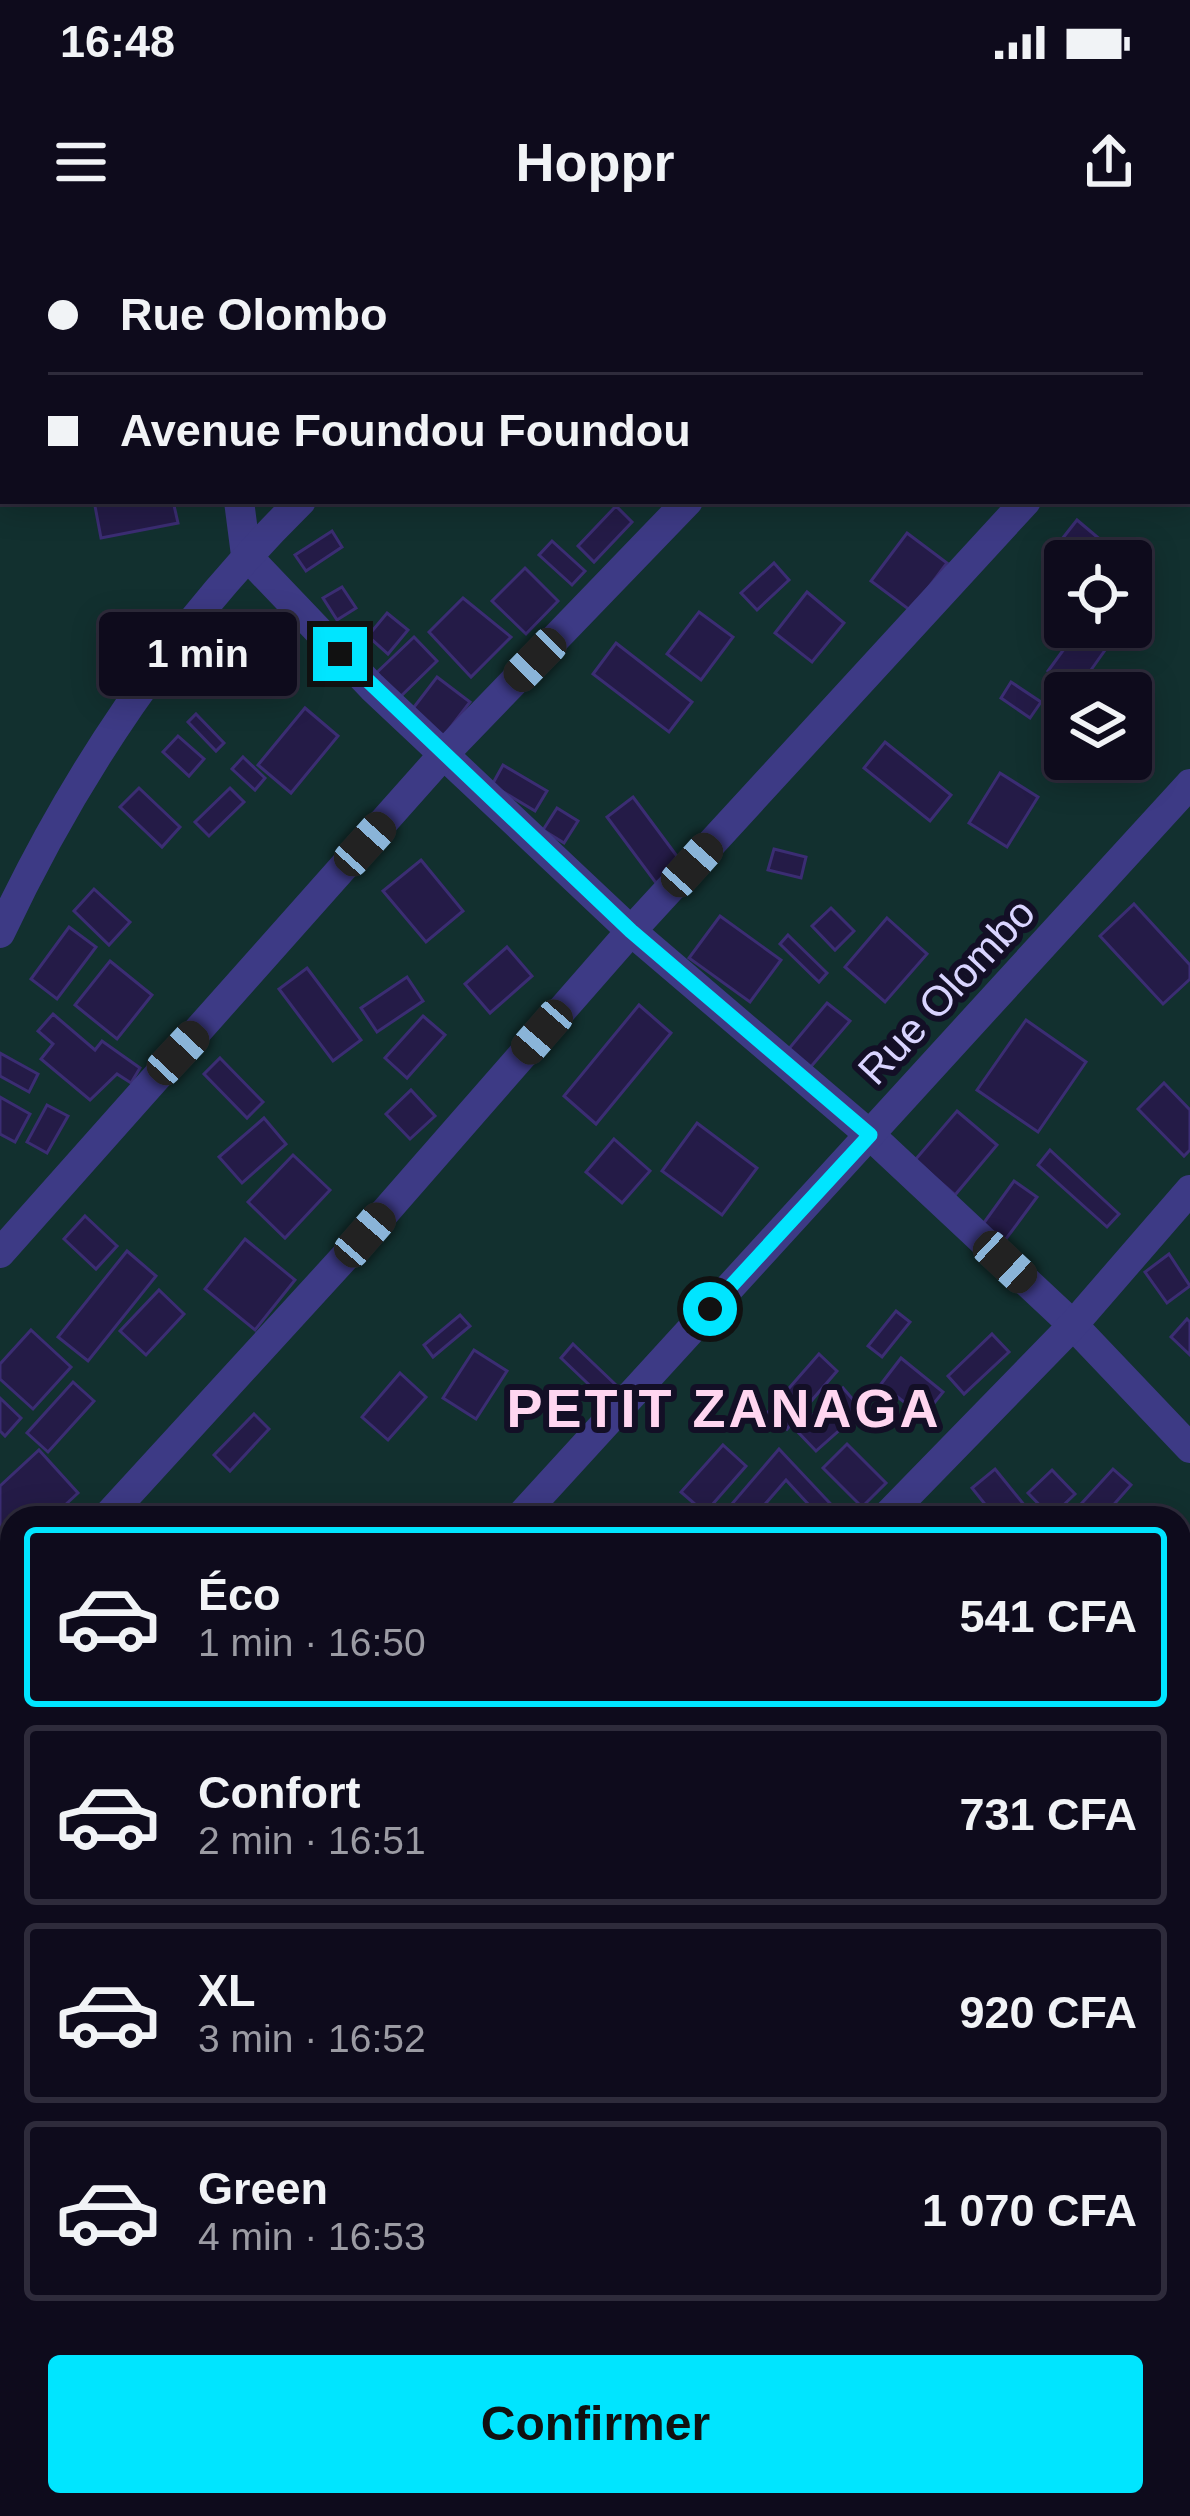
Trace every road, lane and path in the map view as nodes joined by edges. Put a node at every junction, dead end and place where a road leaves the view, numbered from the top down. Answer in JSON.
{"nodes":[{"id":1,"x":239,"y":504,"type":"edge"},
{"id":2,"x":298,"y":504,"type":"edge"},
{"id":3,"x":685,"y":504,"type":"edge"},
{"id":4,"x":1023,"y":504,"type":"edge"},
{"id":5,"x":246,"y":554,"type":"junction"},
{"id":6,"x":443,"y":755,"type":"junction"},
{"id":7,"x":1190,"y":784,"type":"edge"},
{"id":8,"x":631,"y":931,"type":"junction"},
{"id":9,"x":0,"y":933,"type":"edge"},
{"id":10,"x":870,"y":1135,"type":"junction"},
{"id":11,"x":1190,"y":1190,"type":"edge"},
{"id":12,"x":0,"y":1253,"type":"edge"},
{"id":13,"x":1073,"y":1325,"type":"junction"},
{"id":14,"x":1190,"y":1448,"type":"edge"},
{"id":15,"x":117,"y":1506,"type":"edge"},
{"id":16,"x":530,"y":1506,"type":"edge"},
{"id":17,"x":897,"y":1506,"type":"edge"}],
"edges":[{"from":1,"to":5,"type":"street"},
{"from":2,"to":5,"type":"street"},
{"from":3,"to":6,"type":"street"},
{"from":4,"to":8,"type":"street"},
{"from":5,"to":6,"type":"street"},
{"from":5,"to":9,"type":"street"},
{"from":6,"to":8,"type":"street"},
{"from":6,"to":12,"type":"street"},
{"from":7,"to":10,"type":"street","name":"Rue Olombo"},
{"from":8,"to":10,"type":"street"},
{"from":8,"to":15,"type":"street"},
{"from":10,"to":13,"type":"street"},
{"from":10,"to":16,"type":"street","name":"Rue Olombo"},
{"from":11,"to":13,"type":"street"},
{"from":13,"to":14,"type":"street"},
{"from":13,"to":17,"type":"street"}]}
